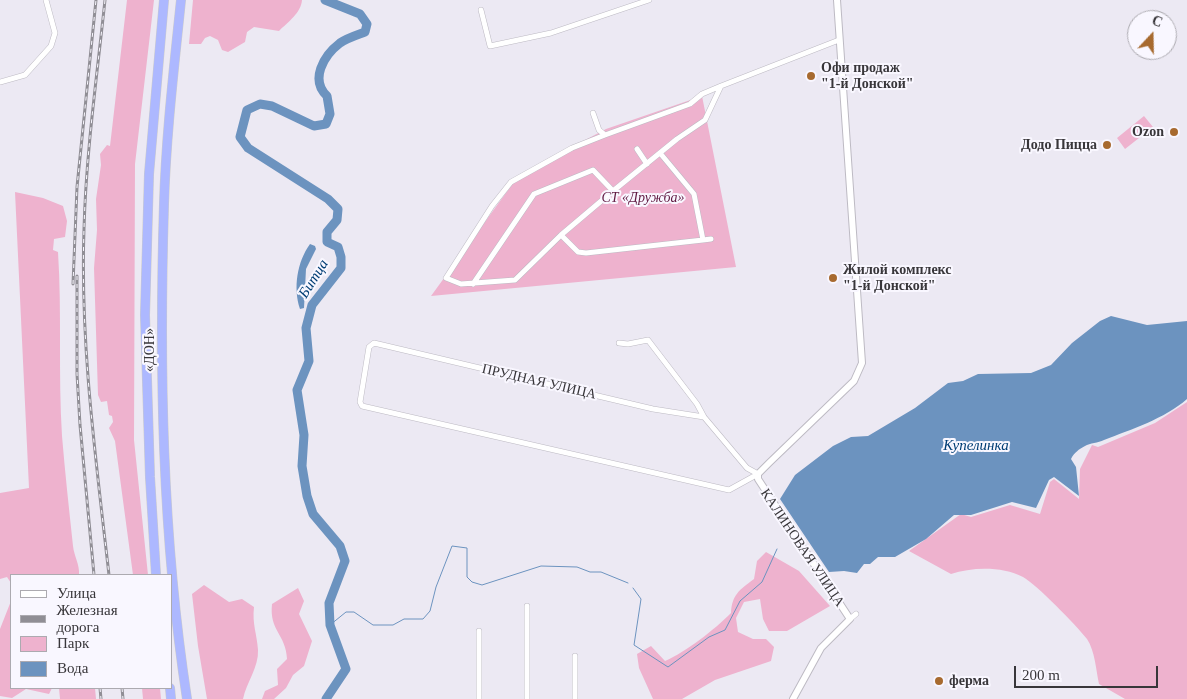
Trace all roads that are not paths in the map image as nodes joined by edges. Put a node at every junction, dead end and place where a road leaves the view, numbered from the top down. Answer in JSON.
{"nodes":[{"id":1,"x":46,"y":0,"type":"edge"},
{"id":2,"x":164,"y":0,"type":"edge"},
{"id":3,"x":181,"y":0,"type":"edge"},
{"id":4,"x":649,"y":0,"type":"edge"},
{"id":5,"x":837,"y":0,"type":"edge"},
{"id":6,"x":481,"y":10,"type":"dead end"},
{"id":7,"x":840,"y":40,"type":"junction"},
{"id":8,"x":0,"y":82,"type":"edge"},
{"id":9,"x":721,"y":86,"type":"junction"},
{"id":10,"x":593,"y":113,"type":"dead end"},
{"id":11,"x":604,"y":136,"type":"junction"},
{"id":12,"x":637,"y":149,"type":"dead end"},
{"id":13,"x":660,"y":153,"type":"junction"},
{"id":14,"x":647,"y":164,"type":"junction"},
{"id":15,"x":613,"y":191,"type":"junction"},
{"id":16,"x":561,"y":235,"type":"junction"},
{"id":17,"x":711,"y":239,"type":"dead end"},
{"id":18,"x":703,"y":240,"type":"junction"},
{"id":19,"x":473,"y":284,"type":"junction"},
{"id":20,"x":619,"y":343,"type":"dead end"},
{"id":21,"x":704,"y":418,"type":"junction"},
{"id":22,"x":758,"y":474,"type":"junction"},
{"id":23,"x":156,"y":574,"type":"edge"},
{"id":24,"x":527,"y":606,"type":"dead end"},
{"id":25,"x":856,"y":614,"type":"dead end"},
{"id":26,"x":850,"y":619,"type":"junction"},
{"id":27,"x":479,"y":631,"type":"dead end"},
{"id":28,"x":575,"y":656,"type":"dead end"},
{"id":29,"x":188,"y":699,"type":"edge"},
{"id":30,"x":479,"y":699,"type":"edge"},
{"id":31,"x":527,"y":699,"type":"edge"},
{"id":32,"x":575,"y":699,"type":"edge"},
{"id":33,"x":793,"y":699,"type":"edge"}],
"edges":[{"from":1,"to":8,"type":"street"},
{"from":2,"to":23,"type":"highway","name":"«ДОН»"},
{"from":3,"to":29,"type":"highway","name":"«ДОН»"},
{"from":4,"to":6,"type":"street"},
{"from":5,"to":7,"type":"street","name":"КАЛИНОВАЯ УЛИЦА"},
{"from":7,"to":9,"type":"street"},
{"from":7,"to":22,"type":"street","name":"КАЛИНОВАЯ УЛИЦА"},
{"from":9,"to":11,"type":"street"},
{"from":9,"to":13,"type":"street"},
{"from":10,"to":11,"type":"street"},
{"from":11,"to":19,"type":"street"},
{"from":12,"to":14,"type":"street"},
{"from":13,"to":14,"type":"street"},
{"from":13,"to":18,"type":"street"},
{"from":14,"to":15,"type":"street"},
{"from":15,"to":16,"type":"street"},
{"from":15,"to":19,"type":"street"},
{"from":16,"to":18,"type":"street"},
{"from":16,"to":19,"type":"street"},
{"from":17,"to":18,"type":"street"},
{"from":20,"to":21,"type":"street"},
{"from":21,"to":22,"type":"street"},
{"from":21,"to":22,"type":"street","name":"ПРУДНАЯ УЛИЦА"},
{"from":22,"to":26,"type":"street","name":"КАЛИНОВАЯ УЛИЦА"},
{"from":24,"to":31,"type":"street"},
{"from":25,"to":26,"type":"street"},
{"from":26,"to":33,"type":"street","name":"КАЛИНОВАЯ УЛИЦА"},
{"from":27,"to":30,"type":"street"},
{"from":28,"to":32,"type":"street"}]}
